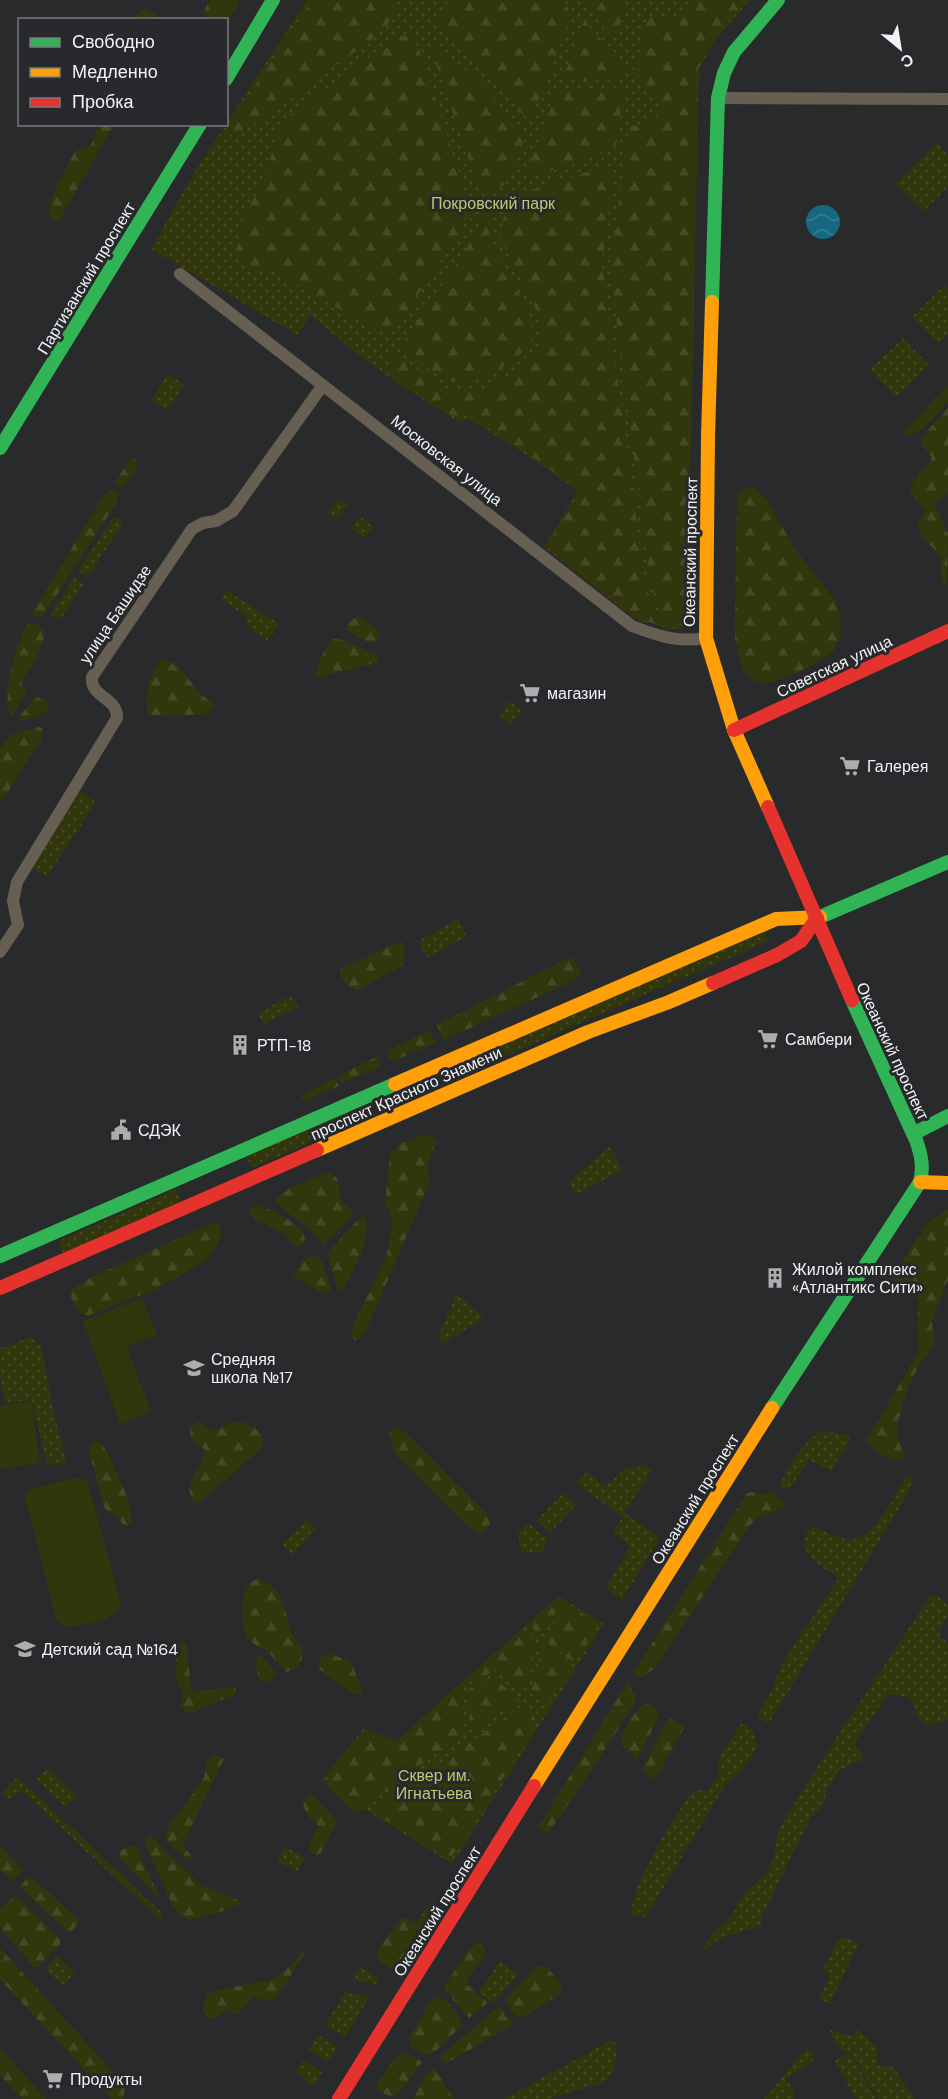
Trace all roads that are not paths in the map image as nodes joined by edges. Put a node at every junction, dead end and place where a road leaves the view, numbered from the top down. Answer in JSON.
{"nodes":[{"id":1,"x":273,"y":0,"type":"edge"},
{"id":2,"x":778,"y":0,"type":"edge"},
{"id":3,"x":228,"y":76,"type":"edge"},
{"id":4,"x":718,"y":99,"type":"junction"},
{"id":5,"x":948,"y":99,"type":"edge"},
{"id":6,"x":199,"y":126,"type":"edge"},
{"id":7,"x":180,"y":274,"type":"dead end"},
{"id":8,"x":323,"y":385,"type":"junction"},
{"id":9,"x":0,"y":448,"type":"edge"},
{"id":10,"x":948,"y":631,"type":"edge"},
{"id":11,"x":706,"y":638,"type":"junction"},
{"id":12,"x":734,"y":730,"type":"junction"},
{"id":13,"x":948,"y":862,"type":"edge"},
{"id":14,"x":817,"y":918,"type":"junction"},
{"id":15,"x":0,"y":952,"type":"edge"},
{"id":16,"x":948,"y":1116,"type":"edge"},
{"id":17,"x":913,"y":1134,"type":"junction"},
{"id":18,"x":920,"y":1182,"type":"junction"},
{"id":19,"x":948,"y":1183,"type":"edge"},
{"id":20,"x":0,"y":1256,"type":"edge"},
{"id":21,"x":0,"y":1288,"type":"edge"},
{"id":22,"x":345,"y":2097,"type":"edge"}],
"edges":[{"from":1,"to":3,"type":"main road"},
{"from":2,"to":4,"type":"main road","name":"Океанский проспект"},
{"from":4,"to":5,"type":"street"},
{"from":4,"to":11,"type":"main road","name":"Океанский проспект"},
{"from":6,"to":9,"type":"main road","name":"Партизанский проспект"},
{"from":7,"to":8,"type":"street","name":"Московская улица"},
{"from":8,"to":11,"type":"street","name":"Московская улица"},
{"from":8,"to":15,"type":"street","name":"улица Башидзе"},
{"from":10,"to":12,"type":"main road","name":"Советская улица"},
{"from":11,"to":12,"type":"main road","name":"Океанский проспект"},
{"from":12,"to":14,"type":"main road","name":"Океанский проспект"},
{"from":13,"to":14,"type":"main road","name":"проспект Красного Знамени"},
{"from":14,"to":17,"type":"main road","name":"Океанский проспект"},
{"from":14,"to":20,"type":"main road","name":"проспект Красного Знамени"},
{"from":14,"to":21,"type":"main road","name":"проспект Красного Знамени"},
{"from":16,"to":17,"type":"main road"},
{"from":17,"to":18,"type":"main road","name":"Океанский проспект"},
{"from":18,"to":19,"type":"main road"},
{"from":18,"to":22,"type":"main road","name":"Океанский проспект"}]}
